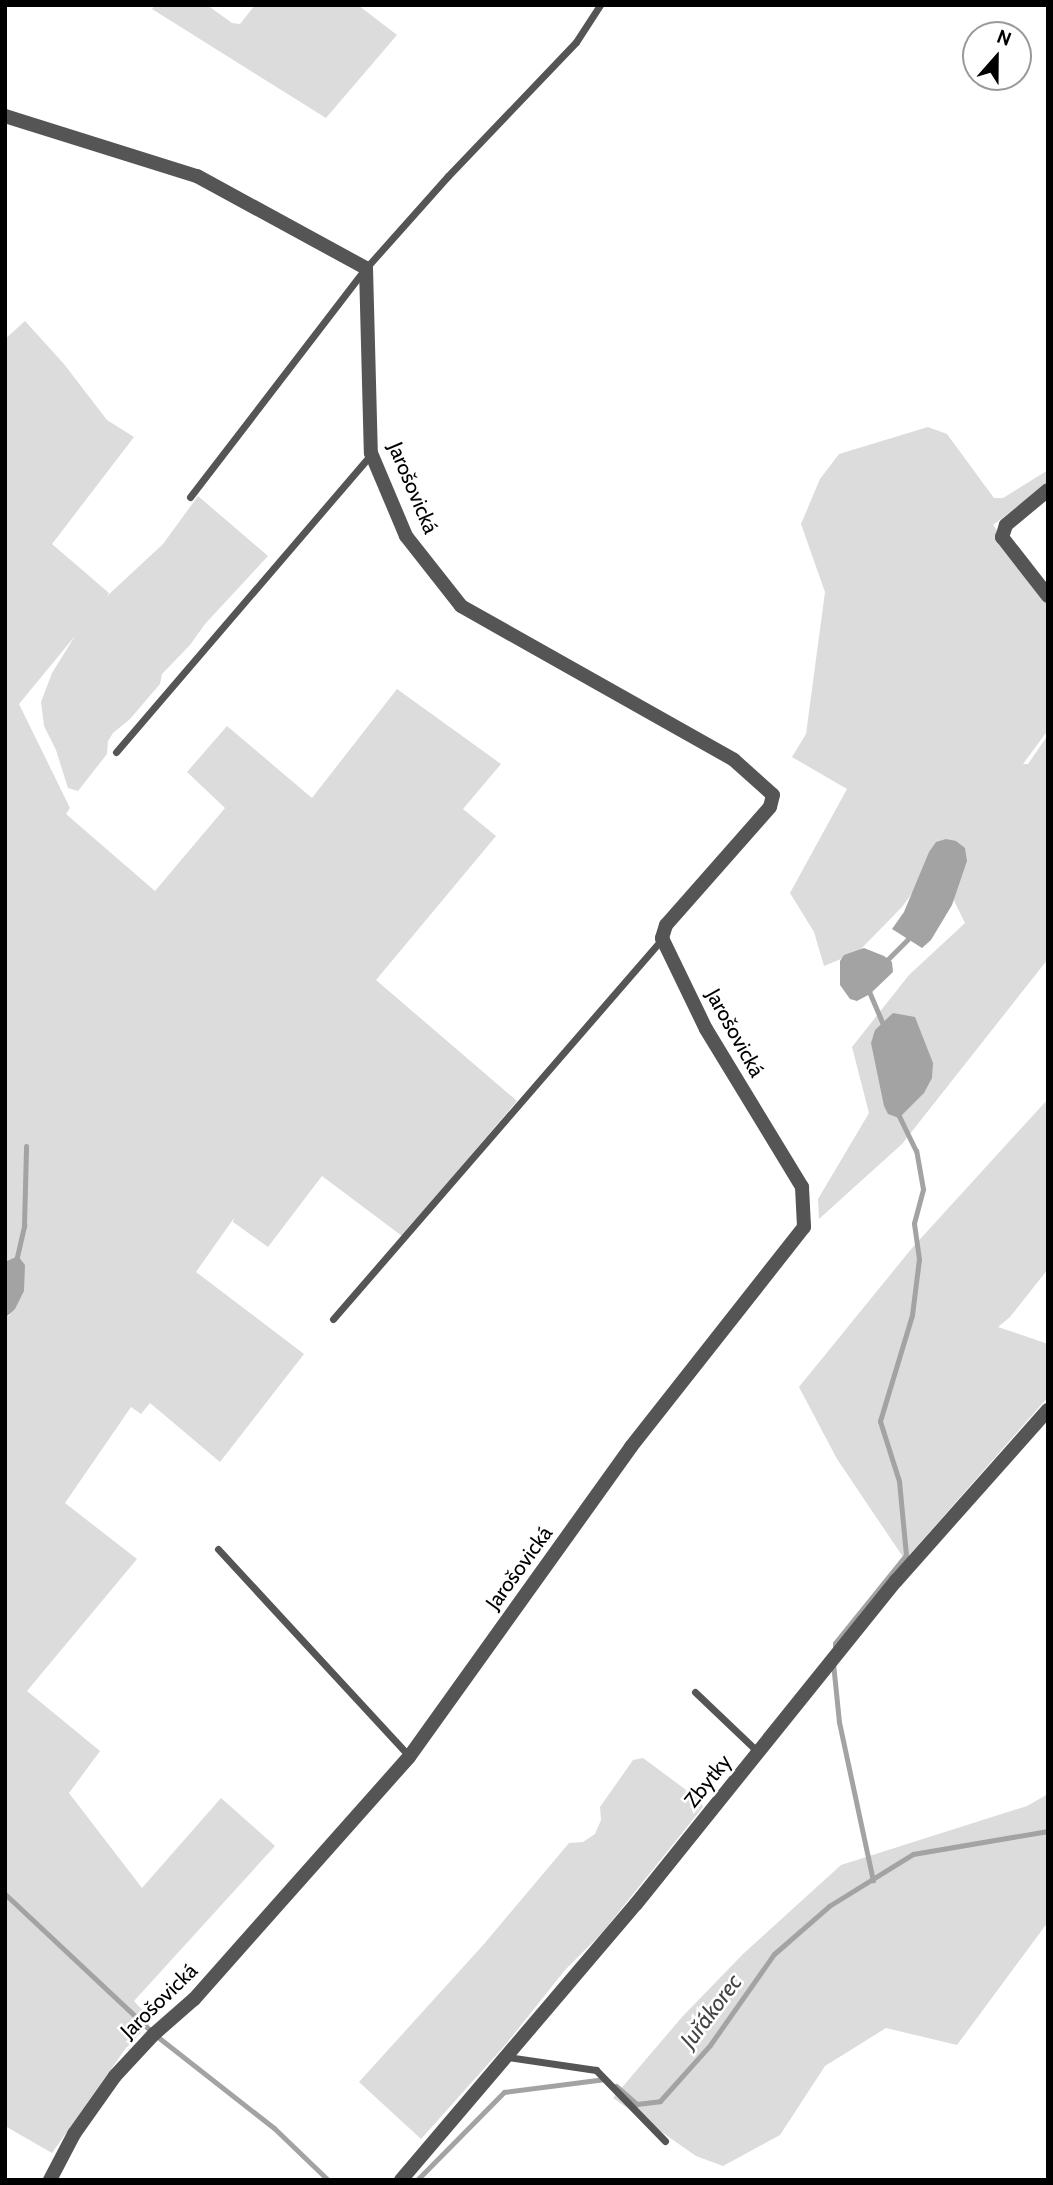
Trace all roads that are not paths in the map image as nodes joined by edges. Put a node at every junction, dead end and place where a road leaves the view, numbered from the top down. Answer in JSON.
{"nodes":[{"id":1,"x":600,"y":5,"type":"edge"},
{"id":2,"x":5,"y":116,"type":"edge"},
{"id":3,"x":366,"y":268,"type":"junction"},
{"id":4,"x":371,"y":453,"type":"junction"},
{"id":5,"x":1048,"y":490,"type":"edge"},
{"id":6,"x":190,"y":497,"type":"dead end"},
{"id":7,"x":1048,"y":596,"type":"edge"},
{"id":8,"x":116,"y":752,"type":"dead end"},
{"id":9,"x":662,"y":938,"type":"junction"},
{"id":10,"x":333,"y":1319,"type":"dead end"},
{"id":11,"x":1048,"y":1409,"type":"edge"},
{"id":12,"x":218,"y":1549,"type":"dead end"},
{"id":13,"x":695,"y":1692,"type":"dead end"},
{"id":14,"x":758,"y":1752,"type":"junction"},
{"id":15,"x":409,"y":1757,"type":"junction"},
{"id":16,"x":506,"y":2057,"type":"junction"},
{"id":17,"x":664,"y":2141,"type":"dead end"},
{"id":18,"x":50,"y":2180,"type":"edge"},
{"id":19,"x":401,"y":2180,"type":"edge"}],
"edges":[{"from":1,"to":3,"type":"lane"},
{"from":2,"to":3,"type":"street"},
{"from":3,"to":4,"type":"street","name":"Jarošovická"},
{"from":3,"to":6,"type":"lane"},
{"from":4,"to":8,"type":"lane"},
{"from":4,"to":9,"type":"street","name":"Jarošovická"},
{"from":5,"to":7,"type":"street"},
{"from":9,"to":10,"type":"lane"},
{"from":9,"to":15,"type":"street","name":"Jarošovická"},
{"from":11,"to":14,"type":"street","name":"Zbytky"},
{"from":12,"to":15,"type":"lane"},
{"from":13,"to":14,"type":"lane"},
{"from":14,"to":16,"type":"street","name":"Zbytky"},
{"from":15,"to":18,"type":"street","name":"Jarošovická"},
{"from":16,"to":17,"type":"lane"},
{"from":16,"to":19,"type":"street","name":"Zbytky"}]}
